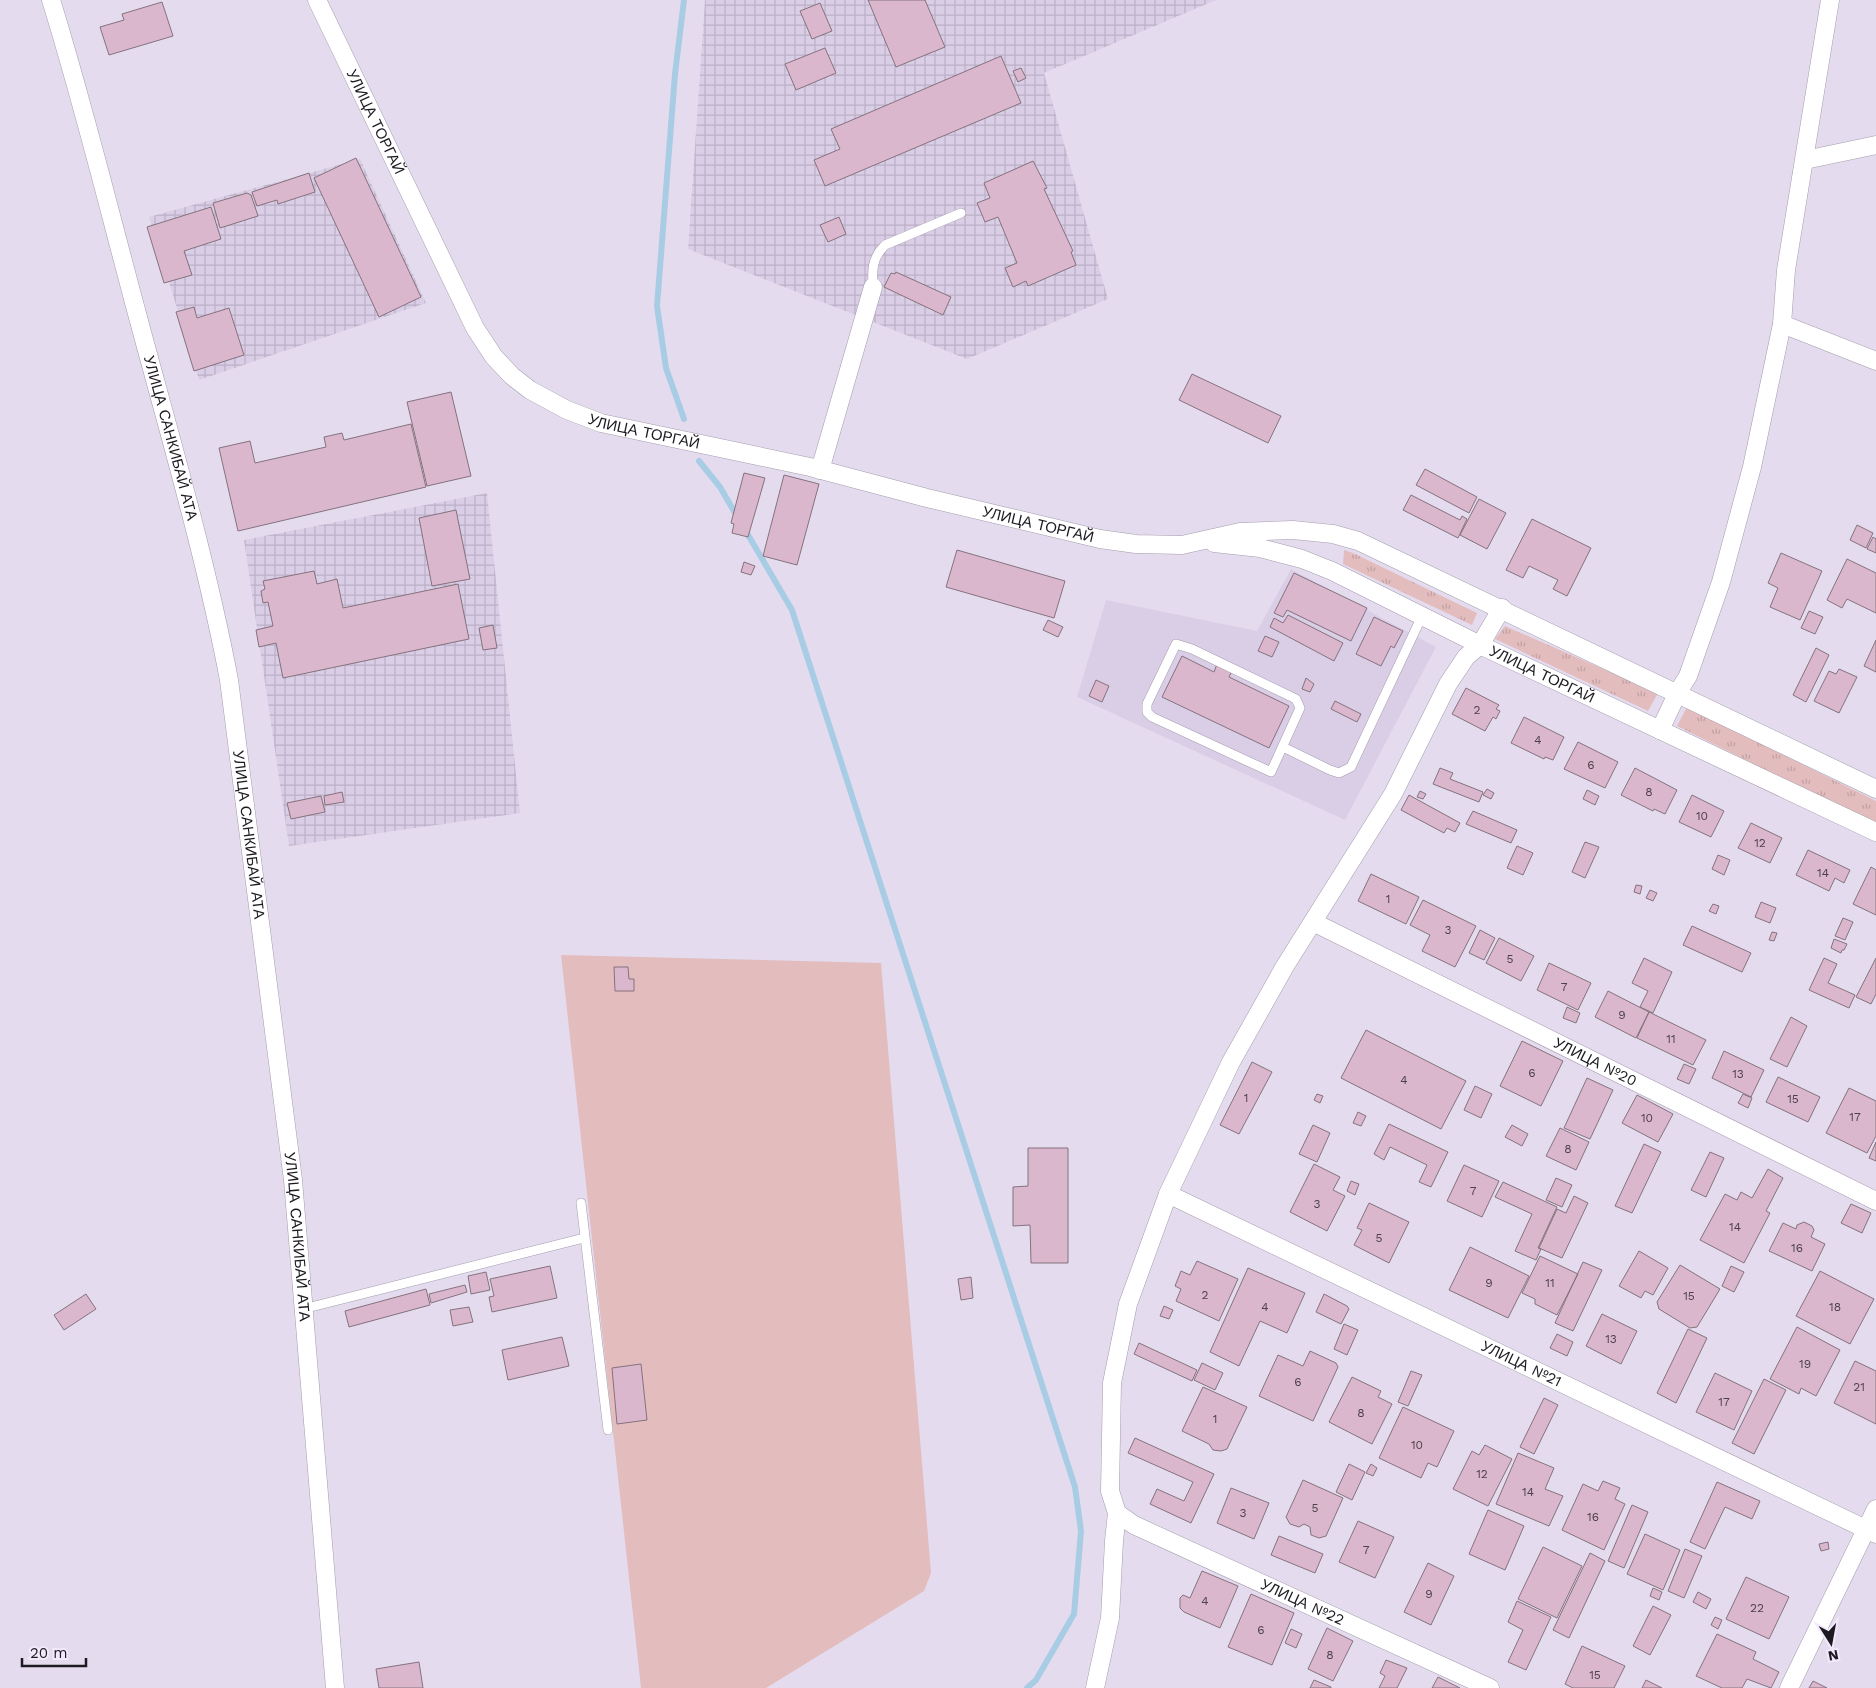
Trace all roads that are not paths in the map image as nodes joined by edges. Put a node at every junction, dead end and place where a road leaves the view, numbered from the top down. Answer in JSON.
{"nodes":[{"id":1,"x":51,"y":0,"type":"edge"},
{"id":2,"x":317,"y":0,"type":"edge"},
{"id":3,"x":1830,"y":0,"type":"edge"},
{"id":4,"x":1876,"y":145,"type":"edge"},
{"id":5,"x":1805,"y":160,"type":"junction"},
{"id":6,"x":961,"y":213,"type":"dead end"},
{"id":7,"x":873,"y":287,"type":"joint"},
{"id":8,"x":1782,"y":324,"type":"junction"},
{"id":9,"x":1876,"y":361,"type":"edge"},
{"id":10,"x":820,"y":470,"type":"junction"},
{"id":11,"x":1201,"y":542,"type":"junction"},
{"id":12,"x":1502,"y":608,"type":"junction"},
{"id":13,"x":1422,"y":616,"type":"junction"},
{"id":14,"x":1480,"y":645,"type":"junction"},
{"id":15,"x":1678,"y":692,"type":"junction"},
{"id":16,"x":1660,"y":730,"type":"junction"},
{"id":17,"x":1283,"y":747,"type":"junction"},
{"id":18,"x":1876,"y":789,"type":"edge"},
{"id":19,"x":1876,"y":832,"type":"edge"},
{"id":20,"x":1313,"y":922,"type":"junction"},
{"id":21,"x":1168,"y":1194,"type":"junction"},
{"id":22,"x":1876,"y":1201,"type":"edge"},
{"id":23,"x":581,"y":1203,"type":"dead end"},
{"id":24,"x":584,"y":1238,"type":"junction"},
{"id":25,"x":302,"y":1309,"type":"junction"},
{"id":26,"x":608,"y":1430,"type":"dead end"},
{"id":27,"x":1876,"y":1509,"type":"edge"},
{"id":28,"x":1118,"y":1513,"type":"junction"},
{"id":29,"x":1871,"y":1531,"type":"edge"},
{"id":30,"x":336,"y":1688,"type":"edge"},
{"id":31,"x":1095,"y":1688,"type":"edge"},
{"id":32,"x":1490,"y":1688,"type":"edge"},
{"id":33,"x":1789,"y":1688,"type":"edge"}],
"edges":[{"from":1,"to":25,"type":"street","name":"УЛИЦА САНКИБАЙ АТА"},
{"from":2,"to":10,"type":"street","name":"УЛИЦА ТОРГАЙ"},
{"from":3,"to":5,"type":"street"},
{"from":4,"to":5,"type":"street"},
{"from":5,"to":8,"type":"street"},
{"from":6,"to":7,"type":"lane"},
{"from":7,"to":10,"type":"street"},
{"from":8,"to":9,"type":"street"},
{"from":8,"to":15,"type":"street"},
{"from":10,"to":11,"type":"street","name":"УЛИЦА ТОРГАЙ"},
{"from":11,"to":12,"type":"street","name":"УЛИЦА ТОРГАЙ"},
{"from":11,"to":13,"type":"street","name":"УЛИЦА ТОРГАЙ"},
{"from":12,"to":14,"type":"street"},
{"from":12,"to":15,"type":"street","name":"УЛИЦА ТОРГАЙ"},
{"from":13,"to":14,"type":"street","name":"УЛИЦА ТОРГАЙ"},
{"from":13,"to":17,"type":"lane"},
{"from":14,"to":16,"type":"street","name":"УЛИЦА ТОРГАЙ"},
{"from":14,"to":20,"type":"street"},
{"from":15,"to":16,"type":"street"},
{"from":15,"to":18,"type":"street","name":"УЛИЦА ТОРГАЙ"},
{"from":16,"to":19,"type":"street","name":"УЛИЦА ТОРГАЙ"},
{"from":17,"to":17,"type":"lane"},
{"from":20,"to":21,"type":"street"},
{"from":20,"to":22,"type":"street","name":"УЛИЦА №20"},
{"from":21,"to":28,"type":"street"},
{"from":21,"to":29,"type":"street","name":"УЛИЦА №21"},
{"from":23,"to":24,"type":"lane"},
{"from":24,"to":25,"type":"lane"},
{"from":24,"to":26,"type":"lane"},
{"from":25,"to":30,"type":"street","name":"УЛИЦА САНКИБАЙ АТА"},
{"from":27,"to":29,"type":"street"},
{"from":28,"to":31,"type":"street"},
{"from":28,"to":32,"type":"street","name":"УЛИЦА №22"},
{"from":29,"to":33,"type":"street"}]}
